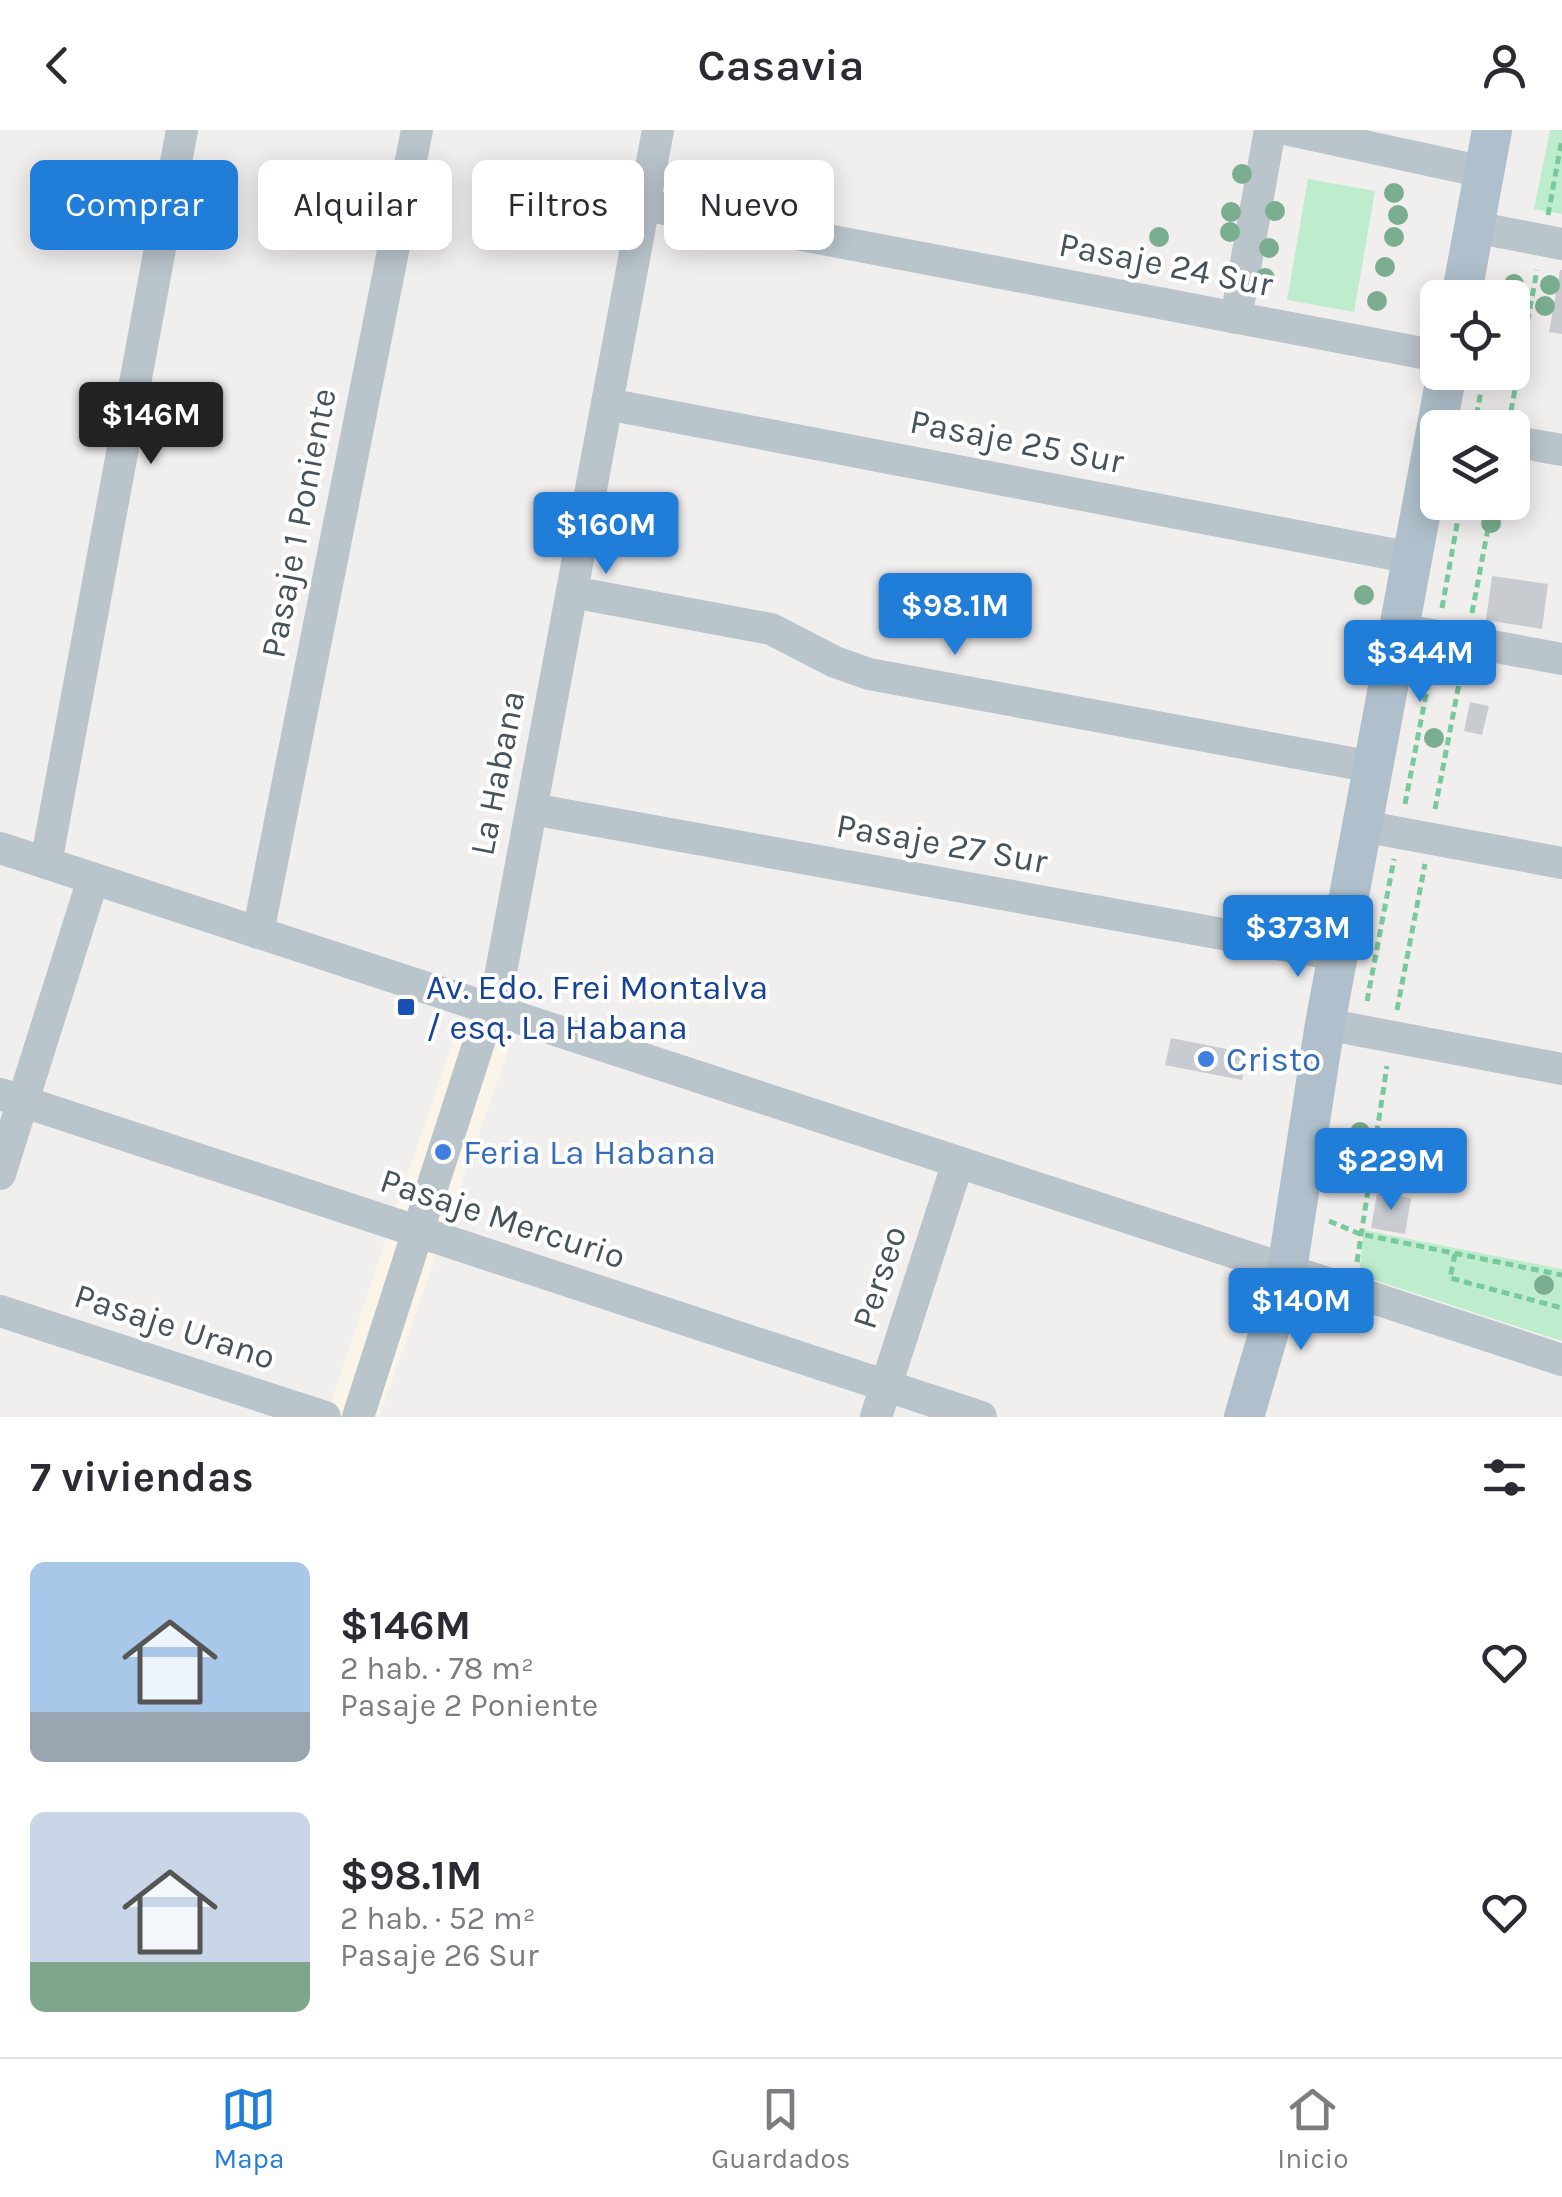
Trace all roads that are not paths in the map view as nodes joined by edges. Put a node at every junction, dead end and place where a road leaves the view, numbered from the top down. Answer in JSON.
{"nodes":[{"id":1,"x":182,"y":130,"type":"edge"},
{"id":2,"x":417,"y":130,"type":"edge"},
{"id":3,"x":658,"y":130,"type":"edge"},
{"id":4,"x":1270,"y":130,"type":"edge"},
{"id":5,"x":1290,"y":130,"type":"edge"},
{"id":6,"x":1492,"y":130,"type":"edge"},
{"id":7,"x":1484,"y":172,"type":"junction"},
{"id":8,"x":644,"y":205,"type":"joint"},
{"id":9,"x":1474,"y":227,"type":"junction"},
{"id":10,"x":1552,"y":242,"type":"edge"},
{"id":11,"x":636,"y":250,"type":"edge"},
{"id":12,"x":1464,"y":280,"type":"edge"},
{"id":13,"x":1236,"y":318,"type":"junction"},
{"id":14,"x":1420,"y":353,"type":"edge"},
{"id":15,"x":607,"y":404,"type":"junction"},
{"id":16,"x":1530,"y":444,"type":"edge"},
{"id":17,"x":1562,"y":450,"type":"edge"},
{"id":18,"x":1423,"y":520,"type":"edge"},
{"id":19,"x":1412,"y":558,"type":"junction"},
{"id":20,"x":572,"y":592,"type":"junction"},
{"id":21,"x":1434,"y":635,"type":"junction"},
{"id":22,"x":1562,"y":659,"type":"edge"},
{"id":23,"x":1373,"y":767,"type":"junction"},
{"id":24,"x":532,"y":809,"type":"junction"},
{"id":25,"x":1397,"y":832,"type":"junction"},
{"id":26,"x":0,"y":848,"type":"edge"},
{"id":27,"x":46,"y":863,"type":"junction"},
{"id":28,"x":1562,"y":863,"type":"edge"},
{"id":29,"x":93,"y":879,"type":"junction"},
{"id":30,"x":258,"y":932,"type":"junction"},
{"id":31,"x":1338,"y":956,"type":"junction"},
{"id":32,"x":491,"y":1009,"type":"junction"},
{"id":33,"x":1359,"y":1031,"type":"junction"},
{"id":34,"x":1562,"y":1069,"type":"edge"},
{"id":35,"x":11,"y":1098,"type":"edge"},
{"id":36,"x":958,"y":1162,"type":"junction"},
{"id":37,"x":0,"y":1174,"type":"edge"},
{"id":38,"x":418,"y":1232,"type":"junction"},
{"id":39,"x":1287,"y":1270,"type":"junction"},
{"id":40,"x":0,"y":1312,"type":"edge"},
{"id":41,"x":1562,"y":1360,"type":"edge"},
{"id":42,"x":881,"y":1402,"type":"edge"},
{"id":43,"x":324,"y":1417,"type":"edge"},
{"id":44,"x":358,"y":1417,"type":"edge"},
{"id":45,"x":981,"y":1417,"type":"edge"},
{"id":46,"x":1244,"y":1417,"type":"edge"}],
"edges":[{"from":1,"to":27,"type":"street"},
{"from":2,"to":30,"type":"street","name":"Pasaje 1 Poniente"},
{"from":3,"to":8,"type":"street","name":"La Habana"},
{"from":4,"to":13,"type":"street"},
{"from":5,"to":7,"type":"street"},
{"from":6,"to":7,"type":"main road"},
{"from":7,"to":9,"type":"main road"},
{"from":8,"to":13,"type":"street","name":"Pasaje 24 Sur"},
{"from":9,"to":10,"type":"street"},
{"from":9,"to":12,"type":"main road"},
{"from":11,"to":15,"type":"street","name":"La Habana"},
{"from":13,"to":14,"type":"street","name":"Pasaje 24 Sur"},
{"from":15,"to":19,"type":"street","name":"Pasaje 25 Sur"},
{"from":15,"to":20,"type":"street","name":"La Habana"},
{"from":16,"to":17,"type":"street"},
{"from":18,"to":19,"type":"main road"},
{"from":19,"to":21,"type":"main road"},
{"from":20,"to":23,"type":"street"},
{"from":20,"to":24,"type":"street","name":"La Habana"},
{"from":21,"to":22,"type":"street"},
{"from":21,"to":23,"type":"main road"},
{"from":23,"to":25,"type":"main road"},
{"from":24,"to":31,"type":"street","name":"Pasaje 27 Sur"},
{"from":24,"to":32,"type":"street","name":"La Habana"},
{"from":25,"to":28,"type":"street"},
{"from":25,"to":31,"type":"main road"},
{"from":26,"to":27,"type":"street"},
{"from":27,"to":29,"type":"street"},
{"from":29,"to":30,"type":"street"},
{"from":29,"to":35,"type":"street"},
{"from":30,"to":32,"type":"street"},
{"from":31,"to":33,"type":"main road"},
{"from":32,"to":36,"type":"street"},
{"from":32,"to":38,"type":"street","name":"La Habana"},
{"from":33,"to":34,"type":"street"},
{"from":33,"to":39,"type":"main road"},
{"from":35,"to":37,"type":"street"},
{"from":35,"to":38,"type":"street","name":"Pasaje Mercurio"},
{"from":36,"to":39,"type":"street"},
{"from":36,"to":42,"type":"street","name":"Perseo"},
{"from":38,"to":42,"type":"street","name":"Pasaje Mercurio"},
{"from":38,"to":44,"type":"street","name":"La Habana"},
{"from":39,"to":41,"type":"street"},
{"from":39,"to":46,"type":"main road"},
{"from":40,"to":43,"type":"street","name":"Pasaje Urano"},
{"from":42,"to":45,"type":"street","name":"Pasaje Mercurio"}]}
